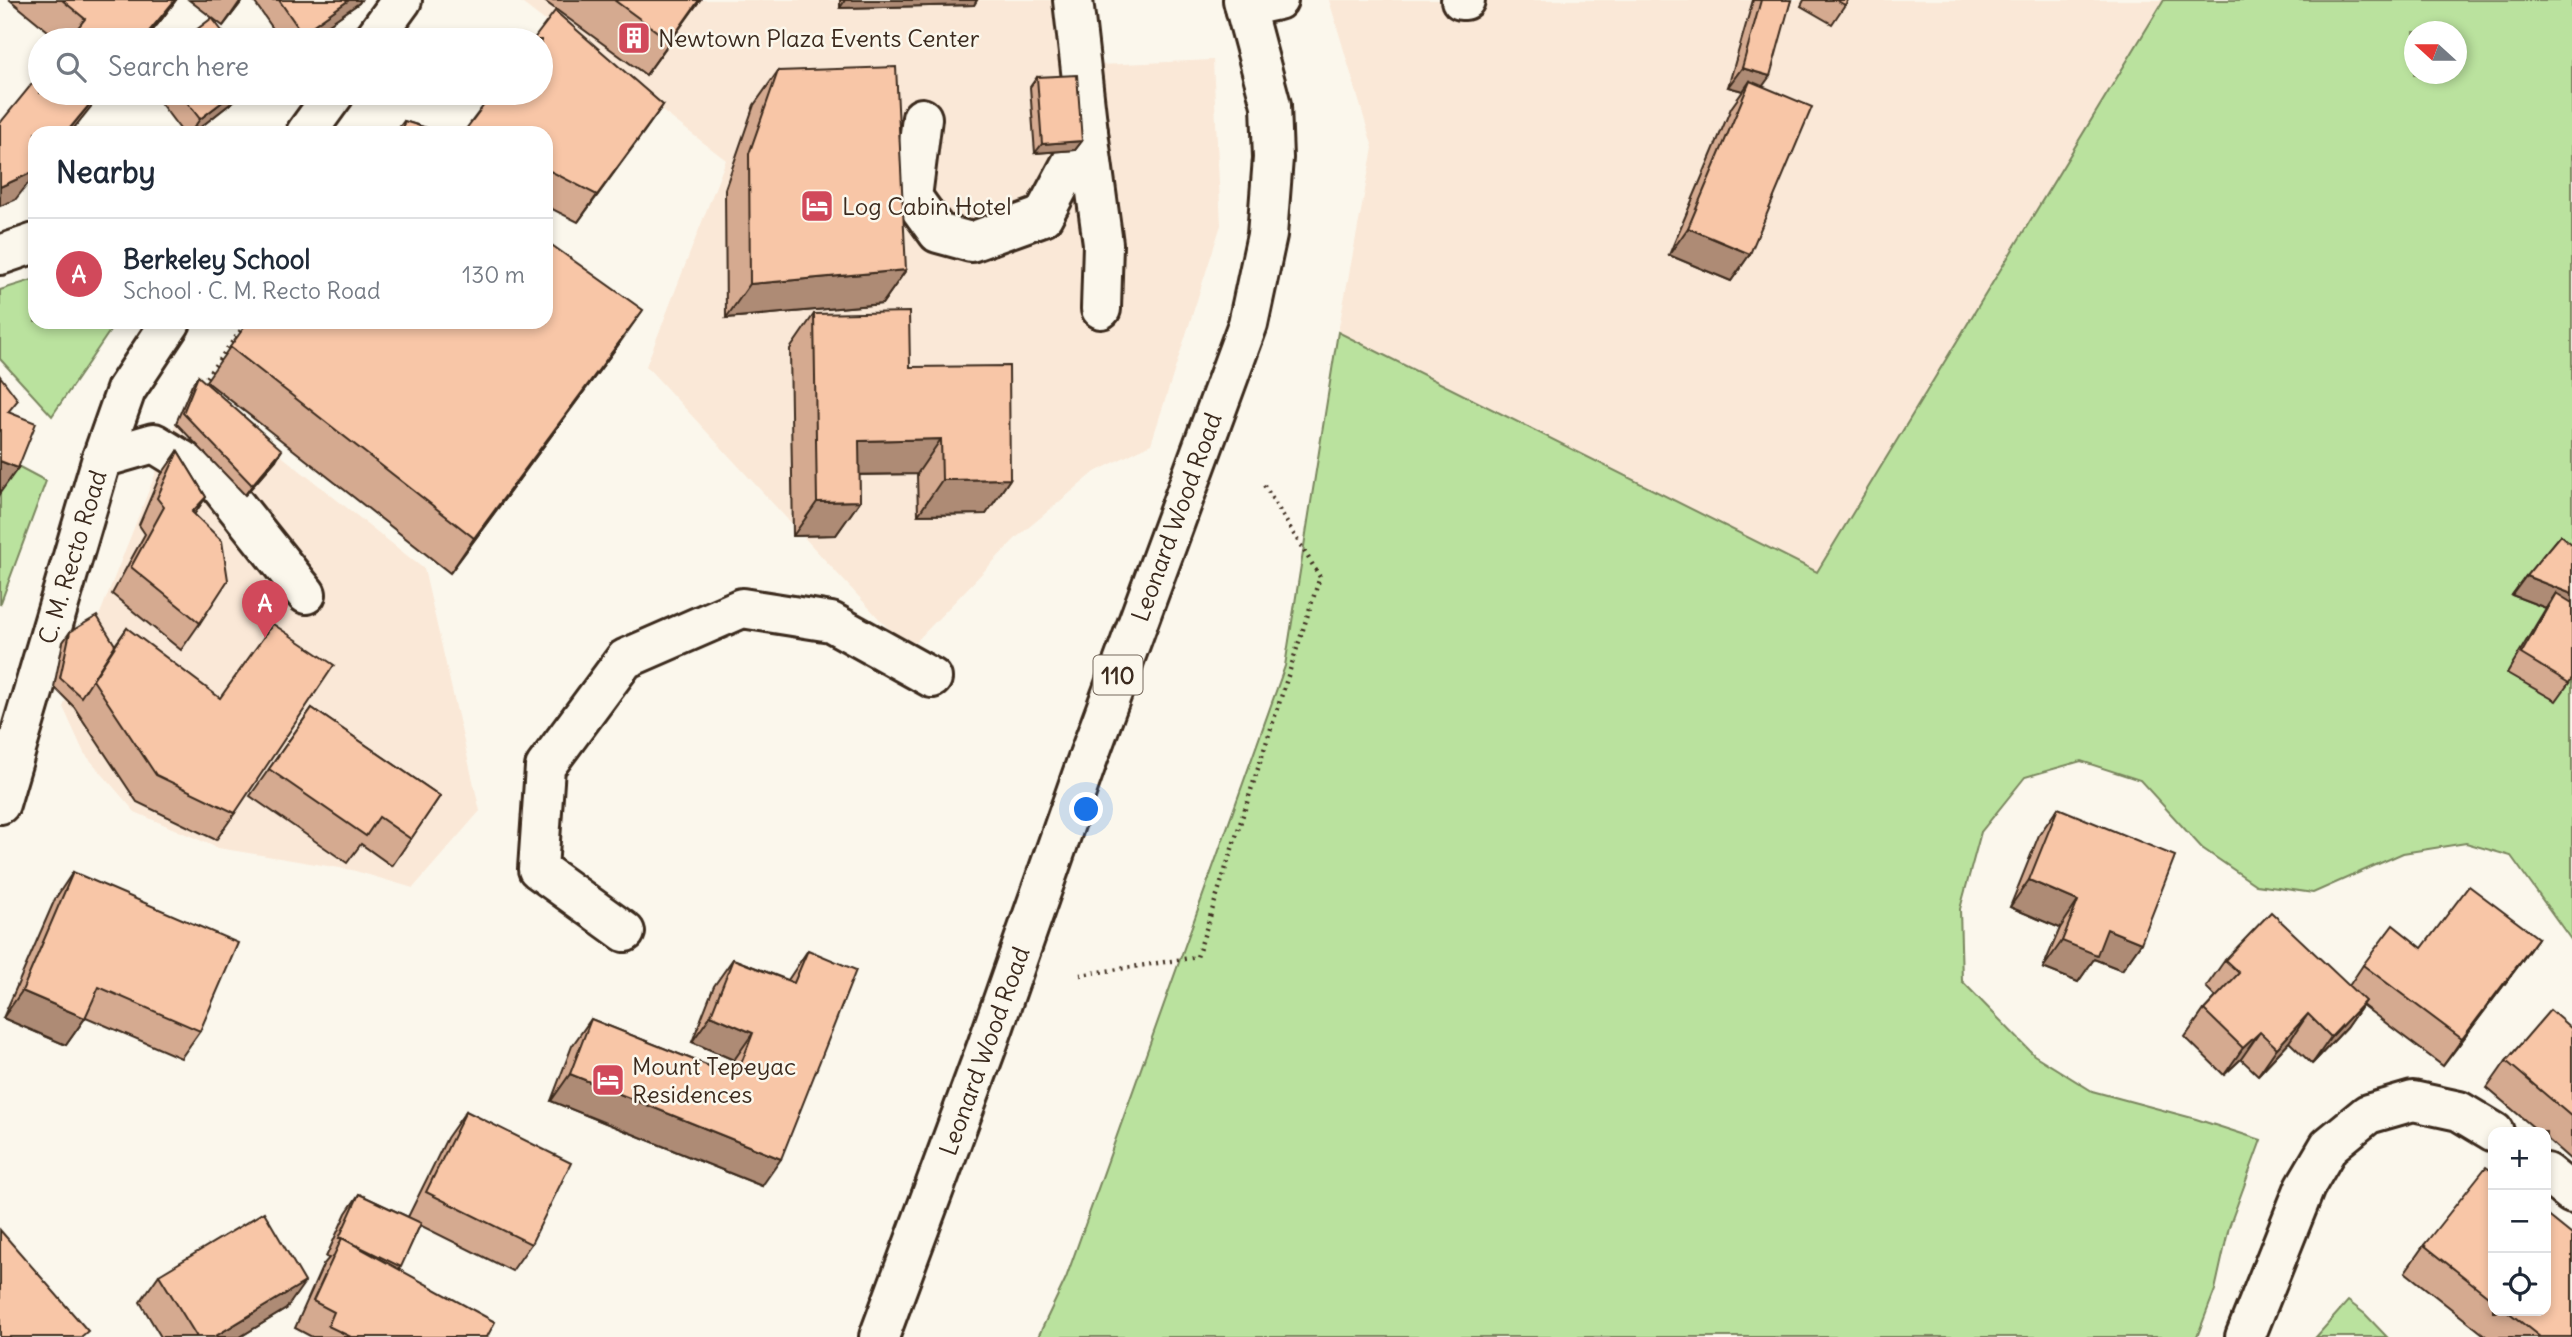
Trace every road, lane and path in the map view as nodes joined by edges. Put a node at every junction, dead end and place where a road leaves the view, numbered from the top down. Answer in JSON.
{"nodes":[{"id":1,"x":402,"y":0,"type":"edge"},
{"id":2,"x":1073,"y":0,"type":"edge"},
{"id":3,"x":1255,"y":2,"type":"edge"},
{"id":4,"x":382,"y":28,"type":"edge"},
{"id":5,"x":326,"y":105,"type":"edge"},
{"id":6,"x":922,"y":118,"type":"dead end"},
{"id":7,"x":311,"y":126,"type":"edge"},
{"id":8,"x":1087,"y":132,"type":"junction"},
{"id":9,"x":28,"y":245,"type":"edge"},
{"id":10,"x":0,"y":254,"type":"edge"},
{"id":11,"x":1101,"y":309,"type":"dead end"},
{"id":12,"x":166,"y":329,"type":"edge"},
{"id":13,"x":242,"y":329,"type":"edge"},
{"id":14,"x":197,"y":390,"type":"edge"},
{"id":15,"x":102,"y":458,"type":"junction"},
{"id":16,"x":1264,"y":485,"type":"dead end"},
{"id":17,"x":306,"y":594,"type":"dead end"},
{"id":18,"x":932,"y":678,"type":"dead end"},
{"id":19,"x":0,"y":804,"type":"edge"},
{"id":20,"x":625,"y":932,"type":"dead end"},
{"id":21,"x":1080,"y":975,"type":"dead end"},
{"id":22,"x":2488,"y":1128,"type":"edge"},
{"id":23,"x":2551,"y":1177,"type":"edge"},
{"id":24,"x":2572,"y":1194,"type":"edge"},
{"id":25,"x":879,"y":1337,"type":"edge"},
{"id":26,"x":2245,"y":1337,"type":"edge"}],
"edges":[{"from":1,"to":4,"type":"main road"},
{"from":2,"to":8,"type":"main road"},
{"from":3,"to":25,"type":"main road","name":"Leonard Wood Road","number":"110"},
{"from":5,"to":7,"type":"main road"},
{"from":6,"to":8,"type":"main road"},
{"from":8,"to":11,"type":"main road"},
{"from":9,"to":10,"type":"main road"},
{"from":12,"to":15,"type":"main road","name":"C. M. Recto Road"},
{"from":13,"to":14,"type":"path"},
{"from":15,"to":17,"type":"main road"},
{"from":15,"to":19,"type":"main road","name":"C. M. Recto Road"},
{"from":16,"to":21,"type":"path"},
{"from":18,"to":20,"type":"main road"},
{"from":22,"to":26,"type":"main road"},
{"from":23,"to":24,"type":"main road"}]}
